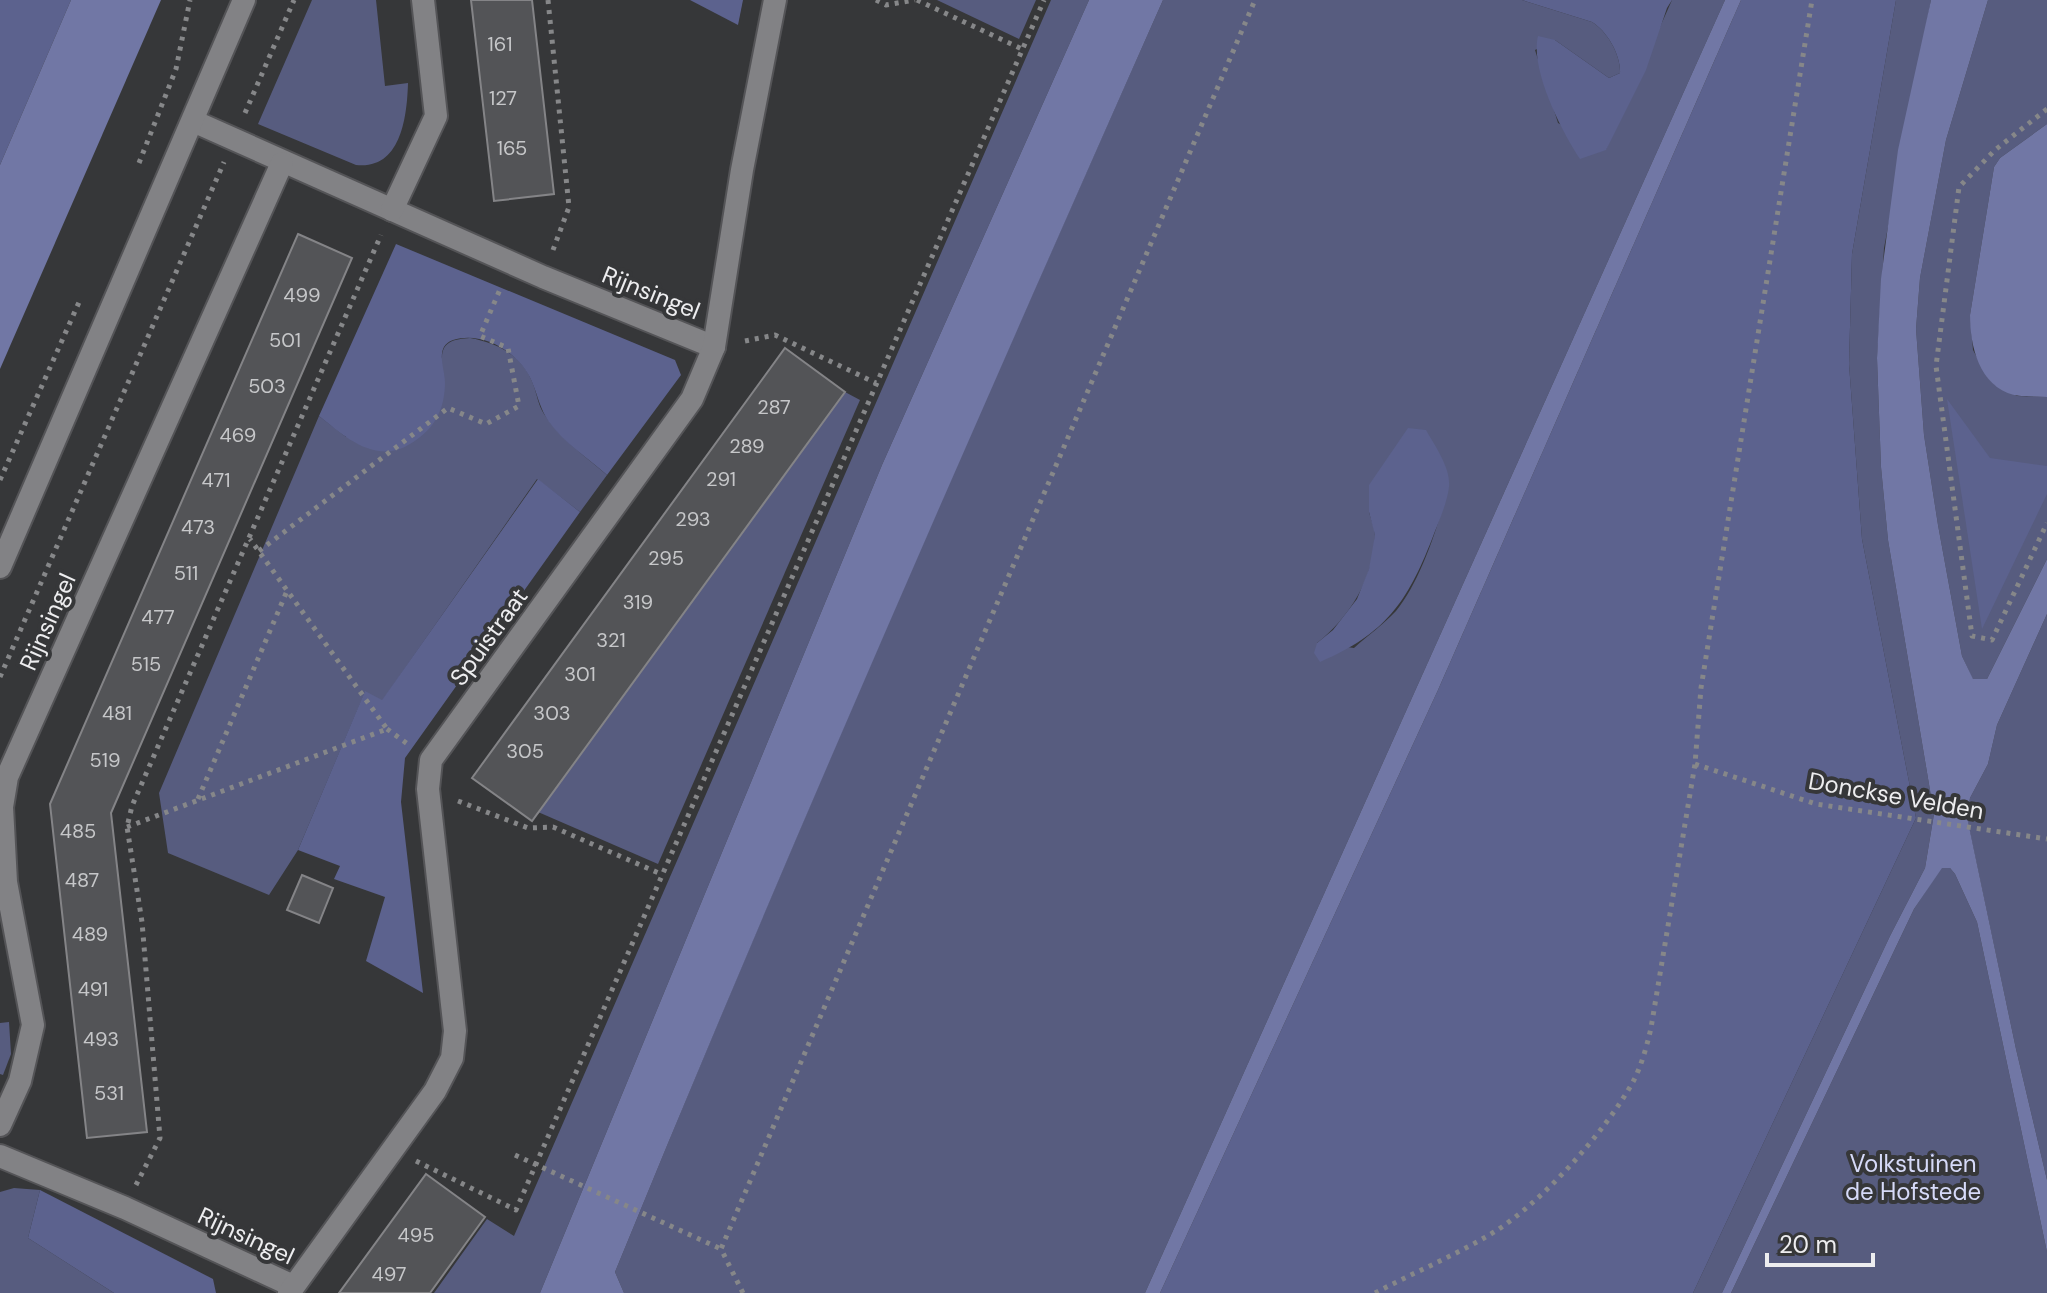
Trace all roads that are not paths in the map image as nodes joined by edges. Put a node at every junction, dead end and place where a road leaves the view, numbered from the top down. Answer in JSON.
{"nodes":[{"id":1,"x":244,"y":0,"type":"edge"},
{"id":2,"x":423,"y":0,"type":"edge"},
{"id":3,"x":775,"y":0,"type":"edge"},
{"id":4,"x":193,"y":121,"type":"junction"},
{"id":5,"x":282,"y":163,"type":"junction"},
{"id":6,"x":392,"y":210,"type":"junction"},
{"id":7,"x":714,"y":347,"type":"junction"},
{"id":8,"x":0,"y":567,"type":"edge"},
{"id":9,"x":0,"y":1125,"type":"edge"},
{"id":10,"x":0,"y":1156,"type":"edge"},
{"id":11,"x":291,"y":1290,"type":"edge"}],
"edges":[{"from":1,"to":4,"type":"street"},
{"from":2,"to":6,"type":"street"},
{"from":3,"to":7,"type":"street","name":"Spuistraat"},
{"from":4,"to":5,"type":"street","name":"Rijnsingel"},
{"from":4,"to":8,"type":"street"},
{"from":5,"to":6,"type":"street","name":"Rijnsingel"},
{"from":5,"to":9,"type":"street","name":"Rijnsingel"},
{"from":6,"to":7,"type":"street","name":"Rijnsingel"},
{"from":7,"to":11,"type":"street","name":"Spuistraat"},
{"from":10,"to":11,"type":"street","name":"Rijnsingel"}]}
